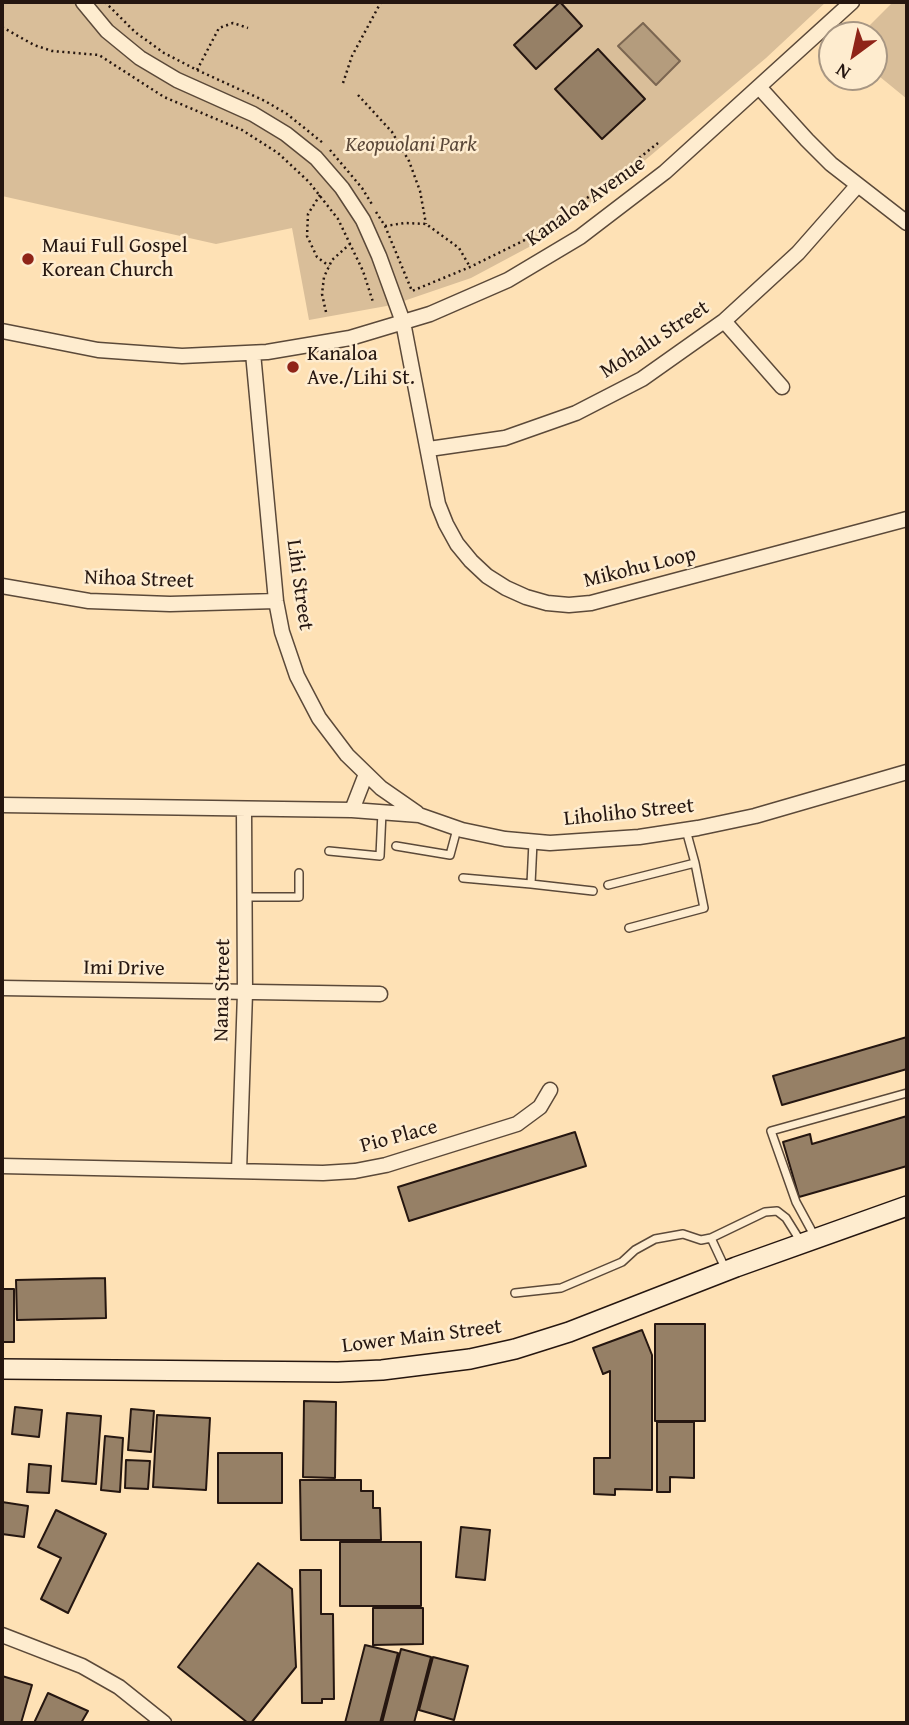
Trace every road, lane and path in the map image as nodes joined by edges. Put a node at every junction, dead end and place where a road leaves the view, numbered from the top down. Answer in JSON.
{"nodes":[{"id":1,"x":83,"y":2,"type":"edge"},
{"id":2,"x":382,"y":2,"type":"edge"},
{"id":3,"x":852,"y":2,"type":"edge"},
{"id":4,"x":2,"y":27,"type":"edge"},
{"id":5,"x":248,"y":28,"type":"dead end"},
{"id":6,"x":343,"y":82,"type":"dead end"},
{"id":7,"x":189,"y":86,"type":"junction"},
{"id":8,"x":759,"y":86,"type":"junction"},
{"id":9,"x":358,"y":95,"type":"dead end"},
{"id":10,"x":181,"y":104,"type":"junction"},
{"id":11,"x":658,"y":143,"type":"dead end"},
{"id":12,"x":857,"y":186,"type":"junction"},
{"id":13,"x":320,"y":195,"type":"junction"},
{"id":14,"x":907,"y":223,"type":"edge"},
{"id":15,"x":426,"y":224,"type":"junction"},
{"id":16,"x":385,"y":226,"type":"dead end"},
{"id":17,"x":351,"y":243,"type":"junction"},
{"id":18,"x":329,"y":266,"type":"junction"},
{"id":19,"x":470,"y":267,"type":"junction"},
{"id":20,"x":412,"y":291,"type":"dead end"},
{"id":21,"x":373,"y":302,"type":"dead end"},
{"id":22,"x":326,"y":312,"type":"dead end"},
{"id":23,"x":724,"y":321,"type":"junction"},
{"id":24,"x":403,"y":322,"type":"junction"},
{"id":25,"x":2,"y":331,"type":"edge"},
{"id":26,"x":253,"y":353,"type":"junction"},
{"id":27,"x":782,"y":387,"type":"dead end"},
{"id":28,"x":429,"y":449,"type":"junction"},
{"id":29,"x":907,"y":519,"type":"edge"},
{"id":30,"x":2,"y":586,"type":"edge"},
{"id":31,"x":276,"y":601,"type":"junction"},
{"id":32,"x":907,"y":772,"type":"edge"},
{"id":33,"x":366,"y":774,"type":"junction"},
{"id":34,"x":2,"y":805,"type":"edge"},
{"id":35,"x":244,"y":810,"type":"junction"},
{"id":36,"x":352,"y":810,"type":"junction"},
{"id":37,"x":382,"y":812,"type":"junction"},
{"id":38,"x":419,"y":815,"type":"junction"},
{"id":39,"x":458,"y":828,"type":"junction"},
{"id":40,"x":686,"y":830,"type":"junction"},
{"id":41,"x":533,"y":841,"type":"junction"},
{"id":42,"x":396,"y":846,"type":"dead end"},
{"id":43,"x":329,"y":850,"type":"dead end"},
{"id":44,"x":695,"y":863,"type":"junction"},
{"id":45,"x":299,"y":873,"type":"dead end"},
{"id":46,"x":463,"y":878,"type":"dead end"},
{"id":47,"x":531,"y":884,"type":"junction"},
{"id":48,"x":608,"y":885,"type":"dead end"},
{"id":49,"x":593,"y":891,"type":"dead end"},
{"id":50,"x":244,"y":897,"type":"junction"},
{"id":51,"x":629,"y":928,"type":"dead end"},
{"id":52,"x":2,"y":988,"type":"edge"},
{"id":53,"x":245,"y":993,"type":"junction"},
{"id":54,"x":380,"y":994,"type":"dead end"},
{"id":55,"x":550,"y":1090,"type":"dead end"},
{"id":56,"x":907,"y":1093,"type":"edge"},
{"id":57,"x":2,"y":1167,"type":"edge"},
{"id":58,"x":239,"y":1171,"type":"junction"},
{"id":59,"x":907,"y":1206,"type":"edge"},
{"id":60,"x":711,"y":1238,"type":"junction"},
{"id":61,"x":808,"y":1240,"type":"junction"},
{"id":62,"x":726,"y":1270,"type":"junction"},
{"id":63,"x":515,"y":1293,"type":"dead end"},
{"id":64,"x":2,"y":1369,"type":"edge"},
{"id":65,"x":2,"y":1635,"type":"edge"},
{"id":66,"x":164,"y":1723,"type":"edge"}],
"edges":[{"from":1,"to":7,"type":"street","name":"Mikohu Loop"},
{"from":2,"to":6,"type":"path"},
{"from":3,"to":8,"type":"street","name":"Kanaloa Avenue"},
{"from":4,"to":10,"type":"path"},
{"from":5,"to":7,"type":"path"},
{"from":7,"to":10,"type":"path"},
{"from":7,"to":24,"type":"street","name":"Mikohu Loop"},
{"from":8,"to":12,"type":"street"},
{"from":8,"to":24,"type":"street","name":"Kanaloa Avenue"},
{"from":9,"to":15,"type":"path"},
{"from":10,"to":13,"type":"path"},
{"from":11,"to":19,"type":"path"},
{"from":12,"to":14,"type":"street"},
{"from":12,"to":23,"type":"street","name":"Mohalu Street"},
{"from":13,"to":17,"type":"path"},
{"from":13,"to":18,"type":"path"},
{"from":15,"to":16,"type":"path"},
{"from":15,"to":19,"type":"path"},
{"from":17,"to":18,"type":"path"},
{"from":17,"to":21,"type":"path"},
{"from":18,"to":22,"type":"path"},
{"from":19,"to":20,"type":"path"},
{"from":23,"to":27,"type":"street"},
{"from":23,"to":28,"type":"street","name":"Mohalu Street"},
{"from":24,"to":26,"type":"street","name":"Kanaloa Avenue"},
{"from":24,"to":28,"type":"street","name":"Mikohu Loop"},
{"from":25,"to":26,"type":"street","name":"Kanaloa Avenue"},
{"from":26,"to":31,"type":"street","name":"Lihi Street"},
{"from":28,"to":29,"type":"street","name":"Mikohu Loop"},
{"from":30,"to":31,"type":"street","name":"Nihoa Street"},
{"from":31,"to":33,"type":"street","name":"Lihi Street"},
{"from":32,"to":40,"type":"street","name":"Liholiho Street"},
{"from":33,"to":36,"type":"street"},
{"from":33,"to":38,"type":"street","name":"Lihi Street"},
{"from":34,"to":35,"type":"street","name":"Liholiho Street"},
{"from":35,"to":36,"type":"street","name":"Liholiho Street"},
{"from":35,"to":50,"type":"street","name":"Nana Street"},
{"from":36,"to":37,"type":"street","name":"Liholiho Street"},
{"from":37,"to":38,"type":"street","name":"Liholiho Street"},
{"from":37,"to":43,"type":"lane"},
{"from":38,"to":39,"type":"street","name":"Liholiho Street"},
{"from":39,"to":41,"type":"street","name":"Liholiho Street"},
{"from":39,"to":42,"type":"lane"},
{"from":40,"to":41,"type":"street","name":"Liholiho Street"},
{"from":40,"to":44,"type":"lane"},
{"from":41,"to":47,"type":"lane"},
{"from":44,"to":48,"type":"lane"},
{"from":44,"to":51,"type":"lane"},
{"from":45,"to":50,"type":"lane"},
{"from":46,"to":47,"type":"lane"},
{"from":47,"to":49,"type":"lane"},
{"from":50,"to":53,"type":"street","name":"Nana Street"},
{"from":52,"to":53,"type":"street","name":"Imi Drive"},
{"from":53,"to":54,"type":"street","name":"Imi Drive"},
{"from":53,"to":58,"type":"street","name":"Nana Street"},
{"from":55,"to":58,"type":"street","name":"Pio Place"},
{"from":56,"to":61,"type":"lane"},
{"from":57,"to":58,"type":"street","name":"Pio Place"},
{"from":59,"to":61,"type":"street","name":"Lower Main Street"},
{"from":60,"to":61,"type":"lane"},
{"from":60,"to":62,"type":"lane"},
{"from":60,"to":63,"type":"lane"},
{"from":61,"to":62,"type":"street","name":"Lower Main Street"},
{"from":62,"to":64,"type":"street","name":"Lower Main Street"},
{"from":65,"to":66,"type":"street"}]}
